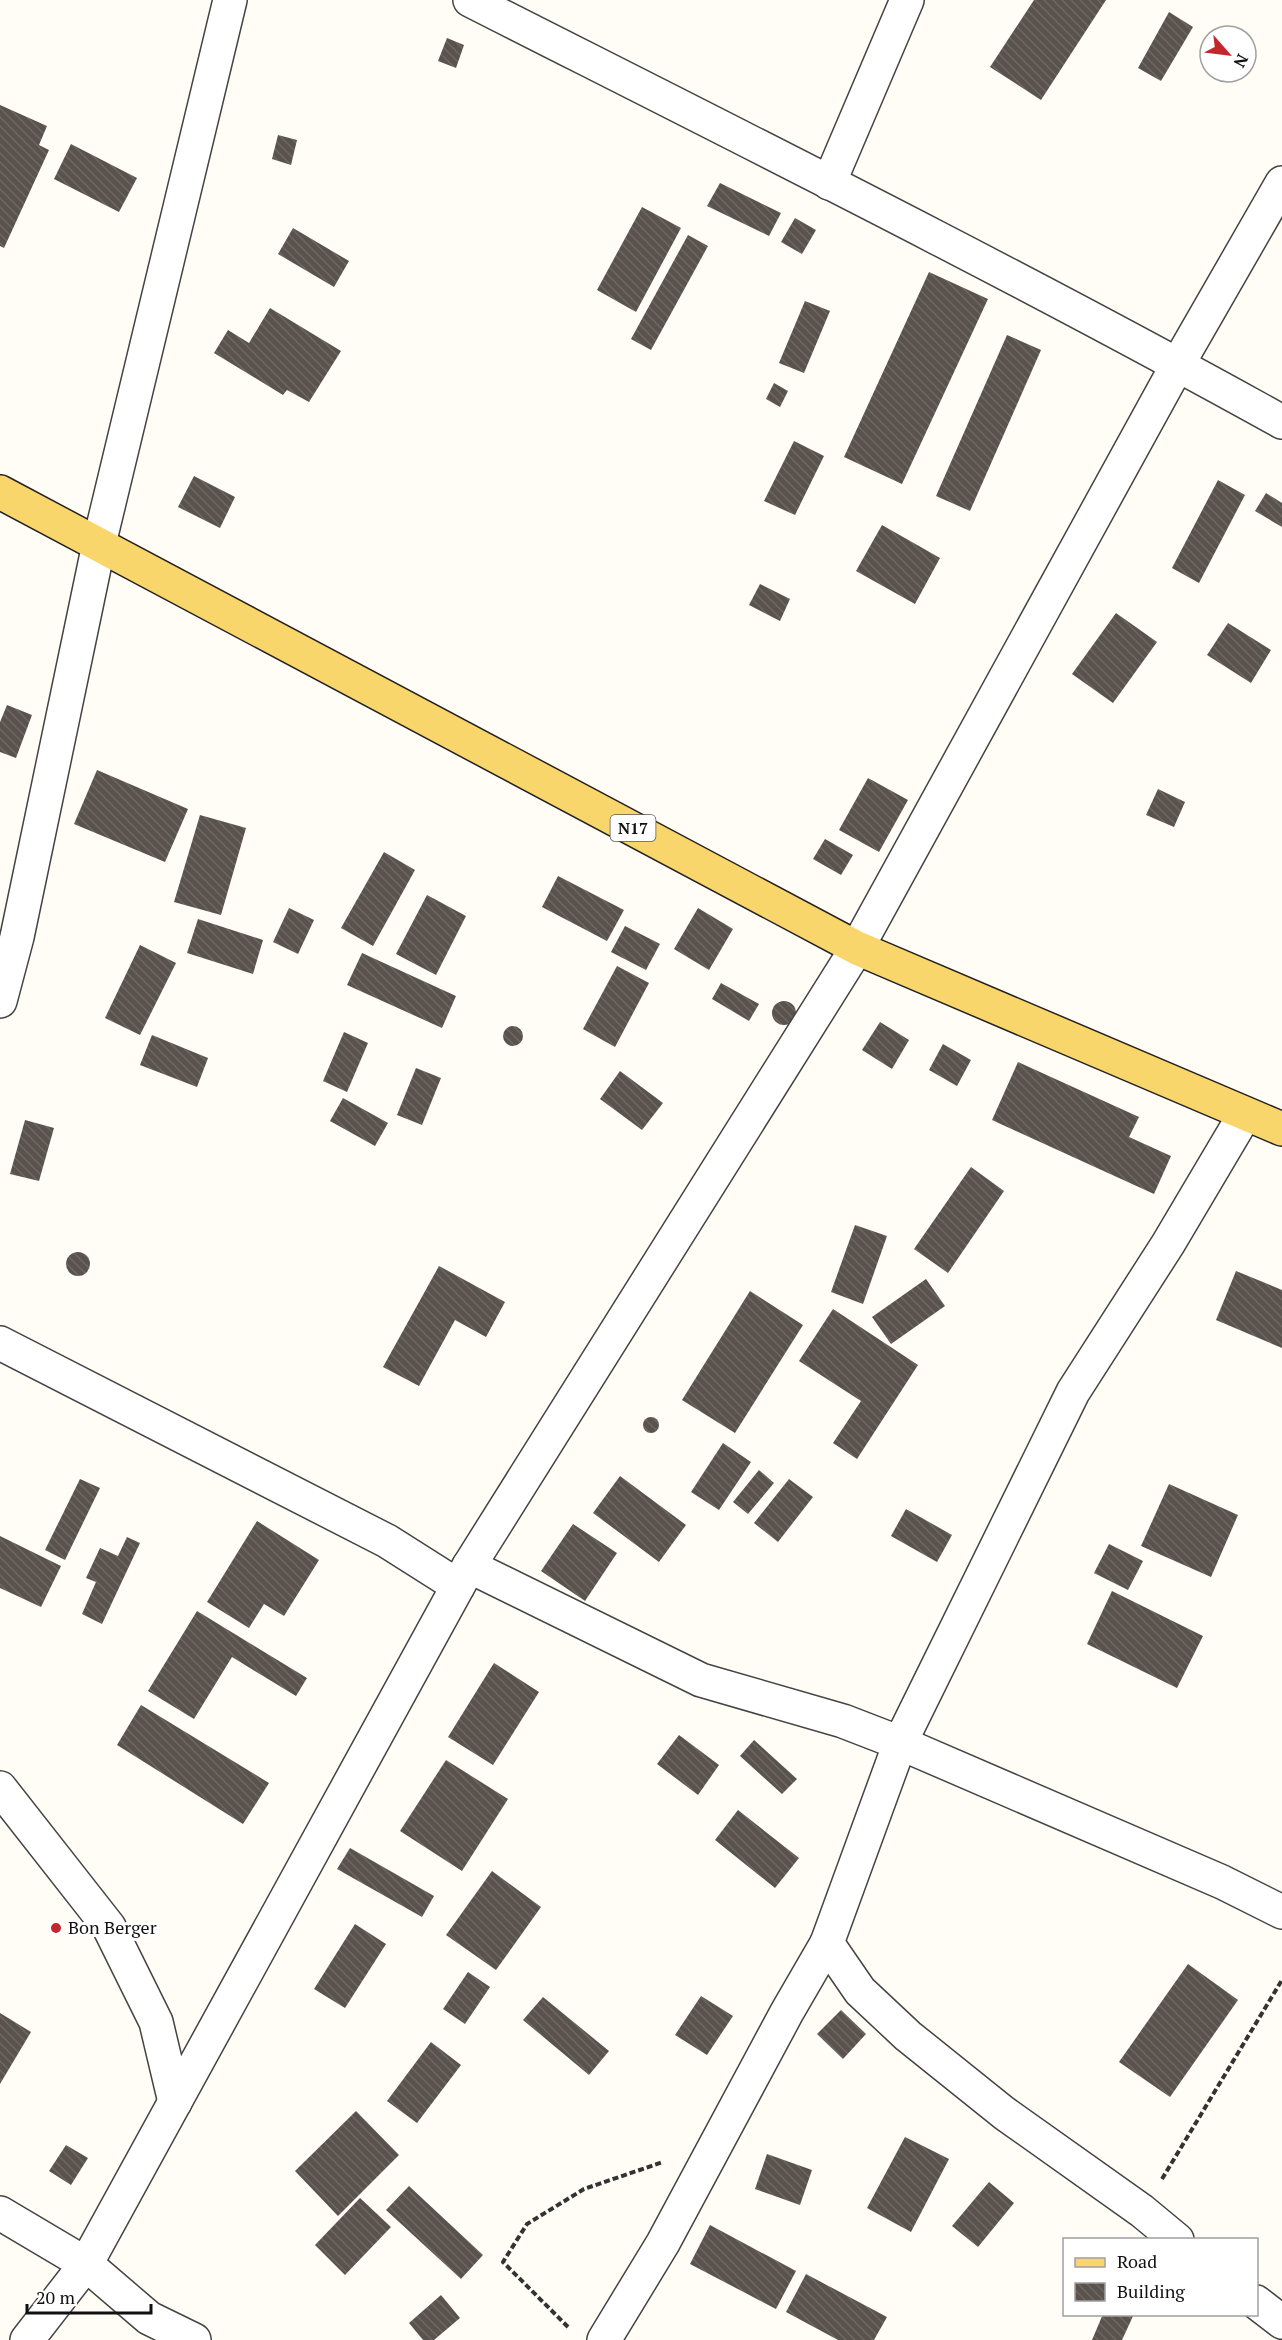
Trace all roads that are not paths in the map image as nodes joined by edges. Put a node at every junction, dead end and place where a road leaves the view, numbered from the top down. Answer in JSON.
{"nodes":[{"id":1,"x":230,"y":0,"type":"edge"},
{"id":2,"x":470,"y":0,"type":"edge"},
{"id":3,"x":907,"y":0,"type":"edge"},
{"id":4,"x":829,"y":183,"type":"junction"},
{"id":5,"x":1282,"y":183,"type":"edge"},
{"id":6,"x":1178,"y":364,"type":"junction"},
{"id":7,"x":1282,"y":422,"type":"edge"},
{"id":8,"x":0,"y":492,"type":"edge"},
{"id":9,"x":99,"y":544,"type":"junction"},
{"id":10,"x":857,"y":948,"type":"junction"},
{"id":11,"x":0,"y":1001,"type":"edge"},
{"id":12,"x":1245,"y":1114,"type":"junction"},
{"id":13,"x":1282,"y":1129,"type":"edge"},
{"id":14,"x":0,"y":1344,"type":"edge"},
{"id":15,"x":464,"y":1576,"type":"junction"},
{"id":16,"x":900,"y":1743,"type":"junction"},
{"id":17,"x":0,"y":1788,"type":"edge"},
{"id":18,"x":1282,"y":1912,"type":"edge"},
{"id":19,"x":827,"y":1943,"type":"junction"},
{"id":20,"x":175,"y":2102,"type":"junction"},
{"id":21,"x":0,"y":2213,"type":"edge"},
{"id":22,"x":1176,"y":2238,"type":"edge"},
{"id":23,"x":86,"y":2264,"type":"junction"},
{"id":24,"x":1258,"y":2303,"type":"edge"},
{"id":25,"x":1282,"y":2322,"type":"edge"},
{"id":26,"x":150,"y":2329,"type":"edge"},
{"id":27,"x":27,"y":2340,"type":"edge"},
{"id":28,"x":194,"y":2340,"type":"edge"},
{"id":29,"x":604,"y":2340,"type":"edge"}],
"edges":[{"from":1,"to":9,"type":"street"},
{"from":2,"to":4,"type":"street"},
{"from":3,"to":4,"type":"street"},
{"from":4,"to":6,"type":"street"},
{"from":5,"to":6,"type":"street"},
{"from":6,"to":7,"type":"street"},
{"from":6,"to":10,"type":"street"},
{"from":8,"to":9,"type":"main road","number":"N17"},
{"from":9,"to":10,"type":"main road","number":"N17"},
{"from":9,"to":11,"type":"street"},
{"from":10,"to":12,"type":"main road","number":"N17"},
{"from":10,"to":15,"type":"street"},
{"from":12,"to":13,"type":"main road","number":"N17"},
{"from":12,"to":16,"type":"street"},
{"from":14,"to":15,"type":"street"},
{"from":15,"to":16,"type":"street"},
{"from":15,"to":20,"type":"street"},
{"from":16,"to":18,"type":"street"},
{"from":16,"to":19,"type":"street"},
{"from":17,"to":20,"type":"street"},
{"from":19,"to":22,"type":"street"},
{"from":19,"to":29,"type":"street"},
{"from":20,"to":23,"type":"street"},
{"from":21,"to":23,"type":"street"},
{"from":23,"to":26,"type":"street"},
{"from":23,"to":27,"type":"street"},
{"from":24,"to":25,"type":"street"},
{"from":26,"to":28,"type":"street"}]}
